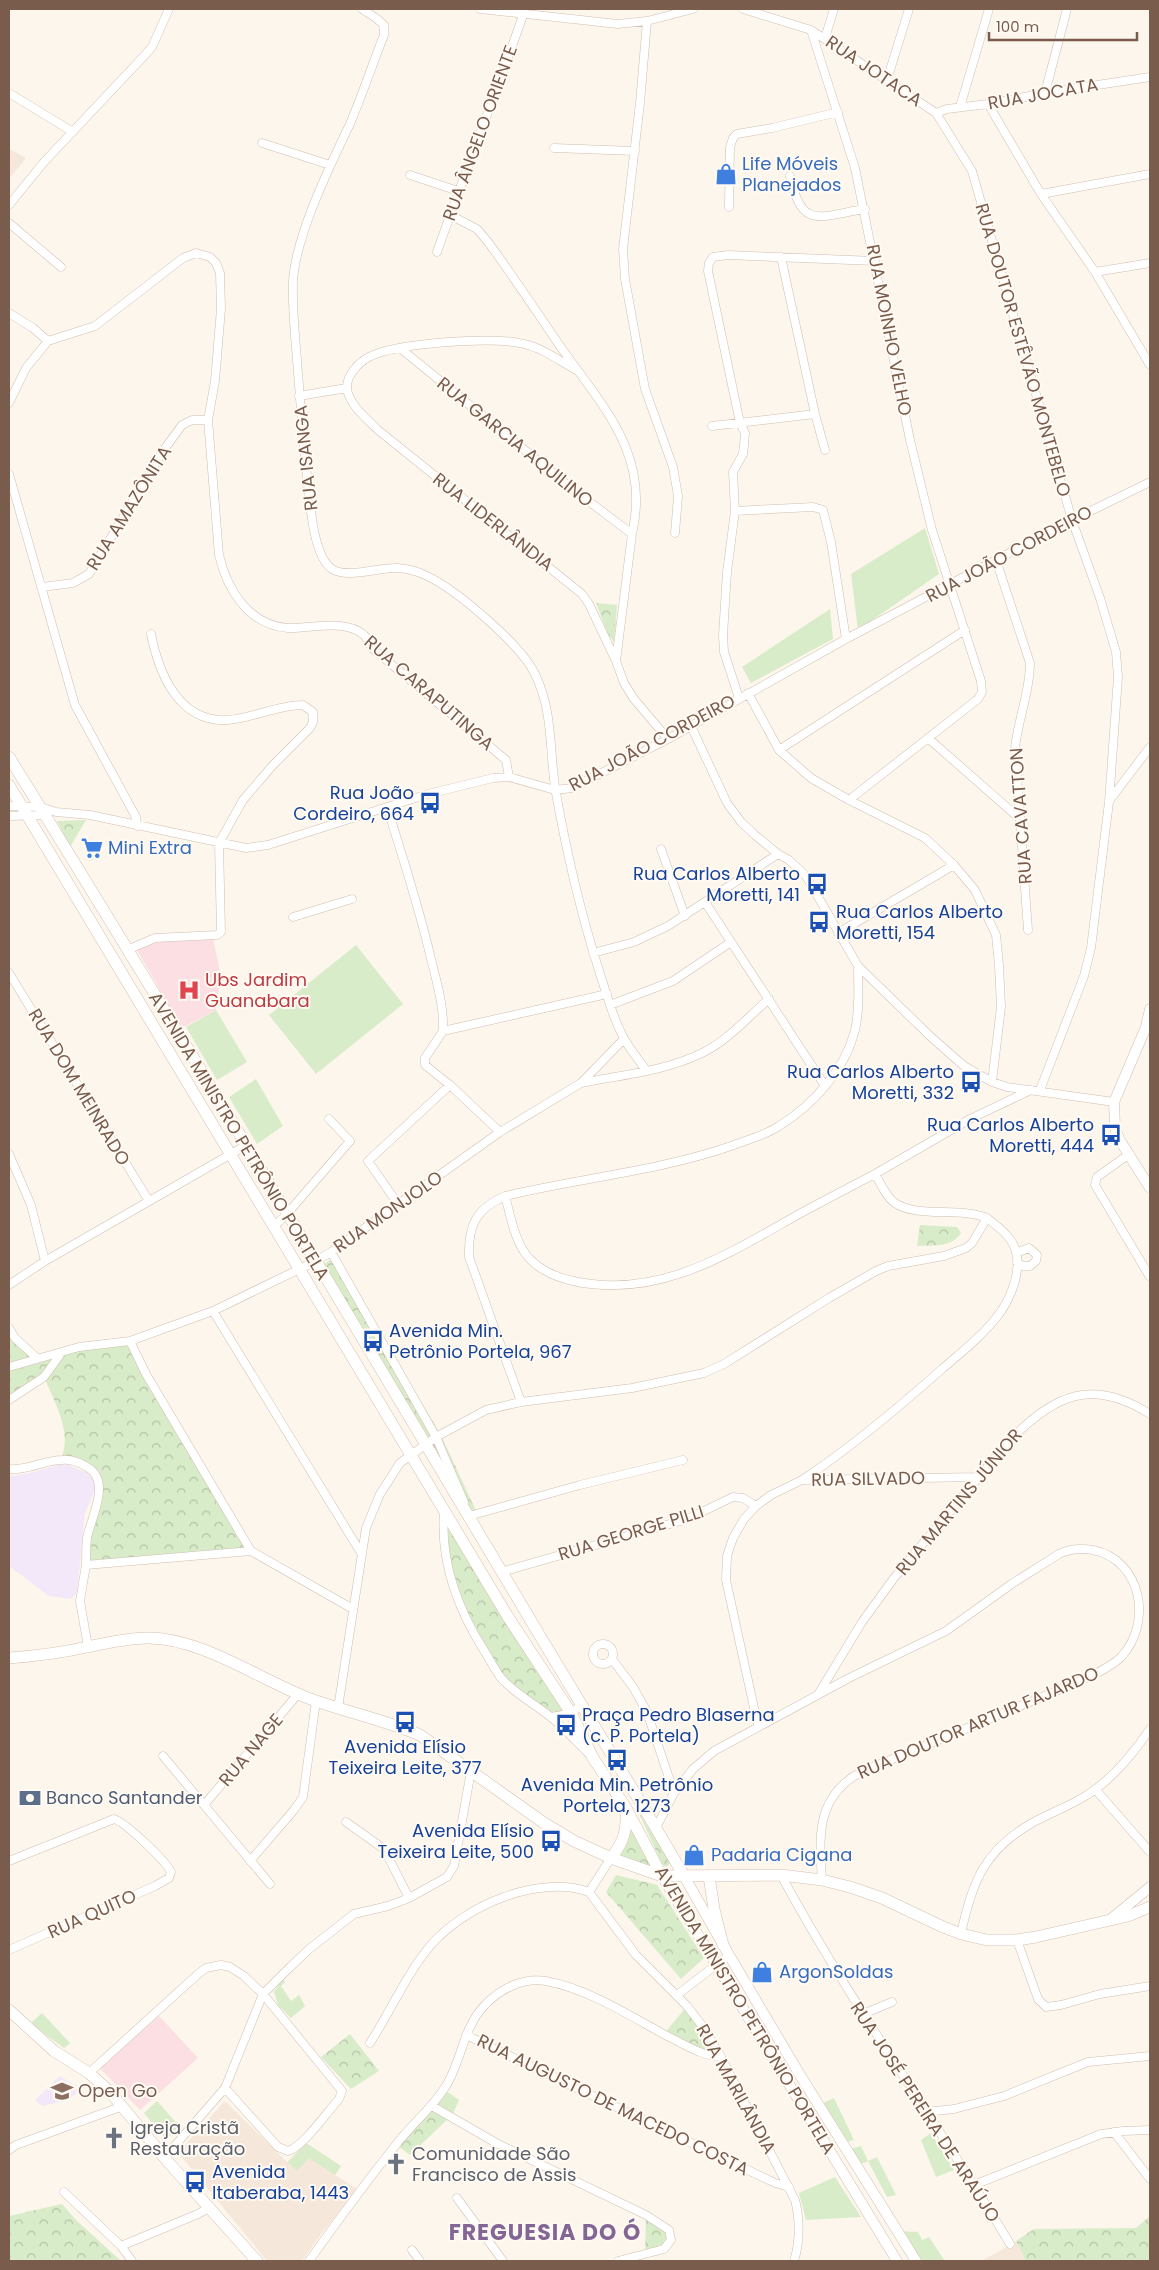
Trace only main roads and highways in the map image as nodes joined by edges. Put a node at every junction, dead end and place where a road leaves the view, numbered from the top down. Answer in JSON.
{"nodes":[{"id":1,"x":9,"y":757,"type":"edge"},
{"id":2,"x":9,"y":785,"type":"edge"},
{"id":3,"x":9,"y":1658,"type":"edge"},
{"id":4,"x":626,"y":1808,"type":"junction"},
{"id":5,"x":611,"y":1858,"type":"junction"},
{"id":6,"x":662,"y":1876,"type":"junction"},
{"id":7,"x":684,"y":1876,"type":"junction"},
{"id":8,"x":709,"y":1876,"type":"junction"},
{"id":9,"x":1150,"y":1907,"type":"edge"},
{"id":10,"x":726,"y":1950,"type":"road end"},
{"id":11,"x":9,"y":2010,"type":"edge"},
{"id":12,"x":257,"y":2261,"type":"edge"}],
"edges":[{"from":1,"to":7,"type":"main road","name":"AVENIDA MINISTRO PETRÔNIO PORTELA"},
{"from":2,"to":4,"type":"main road","name":"AVENIDA MINISTRO PETRÔNIO PORTELA"},
{"from":3,"to":5,"type":"main road"},
{"from":4,"to":5,"type":"main road"},
{"from":4,"to":6,"type":"main road","name":"AVENIDA MINISTRO PETRÔNIO PORTELA"},
{"from":5,"to":6,"type":"main road"},
{"from":6,"to":7,"type":"main road"},
{"from":7,"to":8,"type":"main road"},
{"from":8,"to":9,"type":"main road"},
{"from":8,"to":10,"type":"main road"},
{"from":11,"to":12,"type":"main road"}]}
